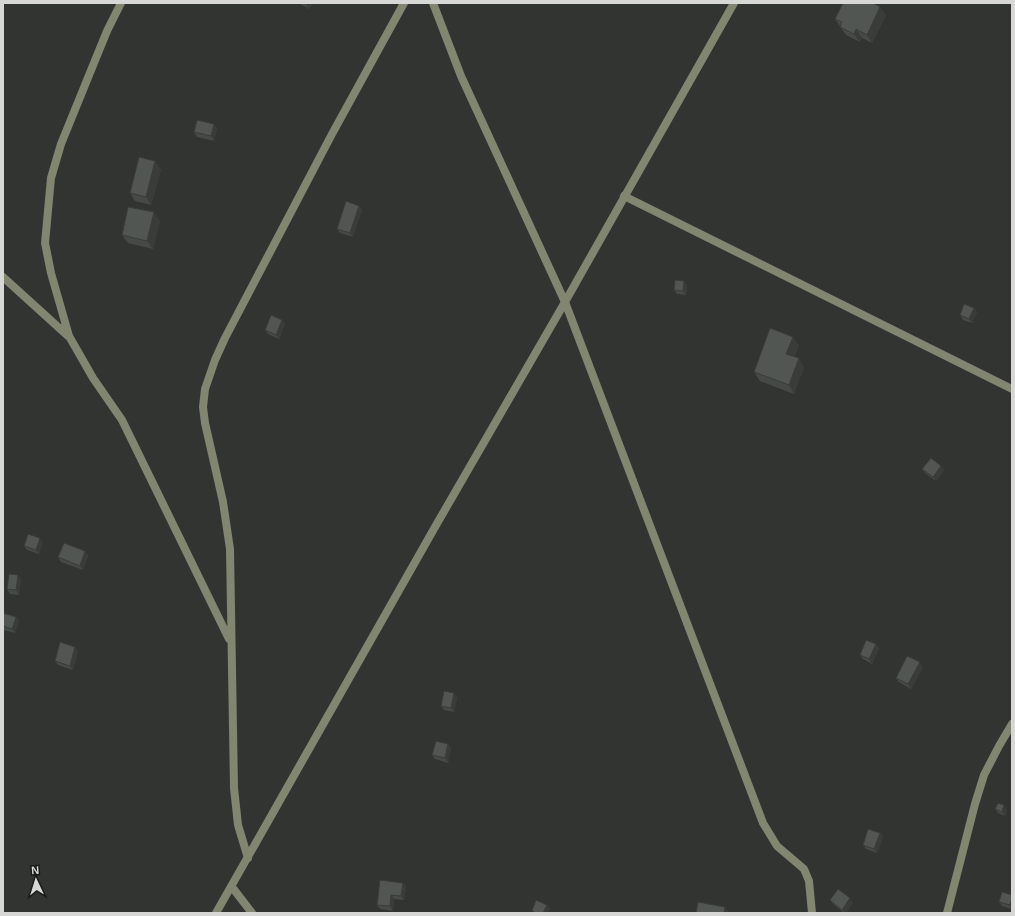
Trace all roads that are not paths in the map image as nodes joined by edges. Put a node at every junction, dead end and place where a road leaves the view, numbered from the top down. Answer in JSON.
{"nodes":[{"id":1,"x":121,"y":3,"type":"edge"},
{"id":2,"x":404,"y":3,"type":"edge"},
{"id":3,"x":433,"y":3,"type":"edge"},
{"id":4,"x":734,"y":3,"type":"edge"},
{"id":5,"x":624,"y":196,"type":"junction"},
{"id":6,"x":3,"y":278,"type":"edge"},
{"id":7,"x":565,"y":302,"type":"junction"},
{"id":8,"x":69,"y":336,"type":"junction"},
{"id":9,"x":1012,"y":389,"type":"edge"},
{"id":10,"x":231,"y":642,"type":"junction"},
{"id":11,"x":1012,"y":724,"type":"edge"},
{"id":12,"x":248,"y":858,"type":"junction"},
{"id":13,"x":232,"y":887,"type":"junction"},
{"id":14,"x":216,"y":913,"type":"edge"},
{"id":15,"x":252,"y":913,"type":"edge"},
{"id":16,"x":812,"y":913,"type":"edge"},
{"id":17,"x":947,"y":913,"type":"edge"}],
"edges":[{"from":1,"to":8,"type":"street"},
{"from":2,"to":10,"type":"street"},
{"from":3,"to":7,"type":"street"},
{"from":4,"to":5,"type":"street"},
{"from":5,"to":7,"type":"street"},
{"from":5,"to":9,"type":"street"},
{"from":6,"to":8,"type":"street"},
{"from":7,"to":12,"type":"street"},
{"from":7,"to":16,"type":"street"},
{"from":8,"to":10,"type":"street"},
{"from":10,"to":12,"type":"street"},
{"from":11,"to":17,"type":"street"},
{"from":12,"to":13,"type":"street"},
{"from":13,"to":14,"type":"street"},
{"from":13,"to":15,"type":"street"}]}
